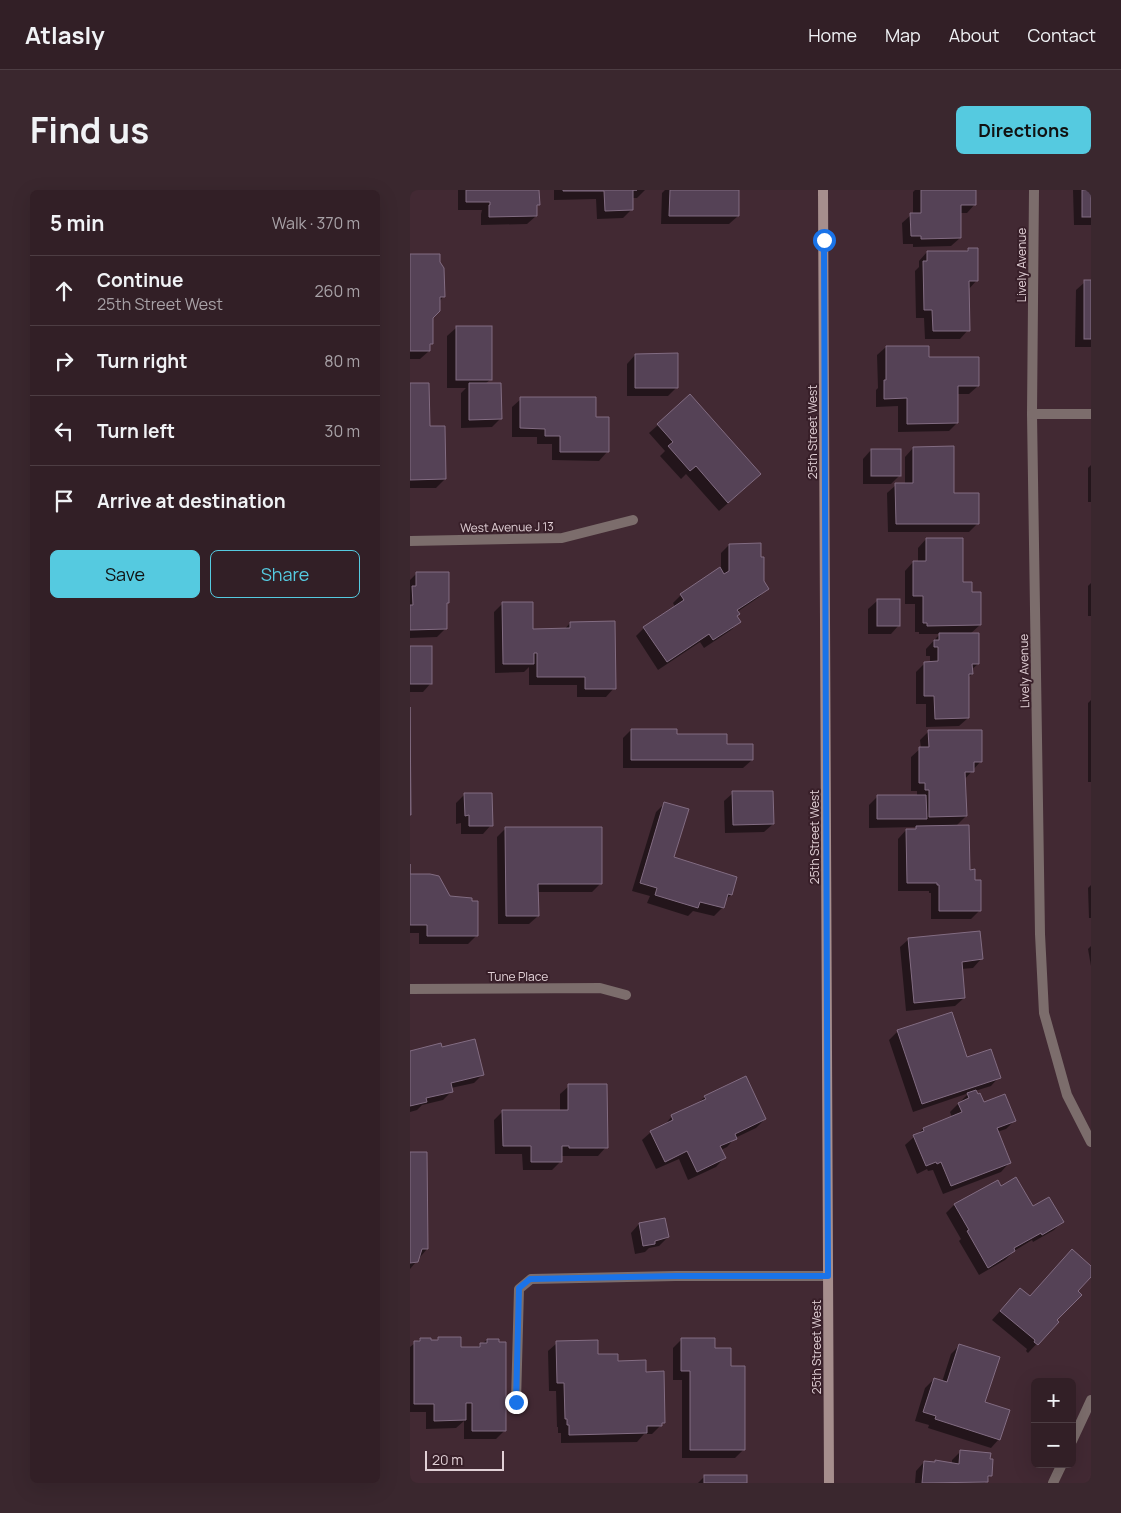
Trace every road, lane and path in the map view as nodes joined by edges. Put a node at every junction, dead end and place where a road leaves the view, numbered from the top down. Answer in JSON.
{"nodes":[{"id":1,"x":824,"y":190,"type":"edge"},
{"id":2,"x":1034,"y":190,"type":"edge"},
{"id":3,"x":1032,"y":414,"type":"junction"},
{"id":4,"x":1091,"y":414,"type":"edge"},
{"id":5,"x":633,"y":520,"type":"dead end"},
{"id":6,"x":410,"y":541,"type":"edge"},
{"id":7,"x":410,"y":989,"type":"edge"},
{"id":8,"x":626,"y":995,"type":"dead end"},
{"id":9,"x":1091,"y":1142,"type":"edge"},
{"id":10,"x":828,"y":1276,"type":"junction"},
{"id":11,"x":1091,"y":1400,"type":"edge"},
{"id":12,"x":516,"y":1402,"type":"dead end"},
{"id":13,"x":1076,"y":1432,"type":"edge"},
{"id":14,"x":1060,"y":1468,"type":"edge"},
{"id":15,"x":829,"y":1483,"type":"edge"},
{"id":16,"x":1053,"y":1483,"type":"edge"}],
"edges":[{"from":1,"to":10,"type":"street","name":"25th Street West"},
{"from":2,"to":3,"type":"street","name":"Lively Avenue"},
{"from":3,"to":4,"type":"street"},
{"from":3,"to":9,"type":"street","name":"Lively Avenue"},
{"from":5,"to":6,"type":"street","name":"West Avenue J 13"},
{"from":7,"to":8,"type":"street","name":"Tune Place"},
{"from":10,"to":12,"type":"street"},
{"from":10,"to":15,"type":"street","name":"25th Street West"},
{"from":11,"to":13,"type":"street"},
{"from":14,"to":16,"type":"street"}]}
